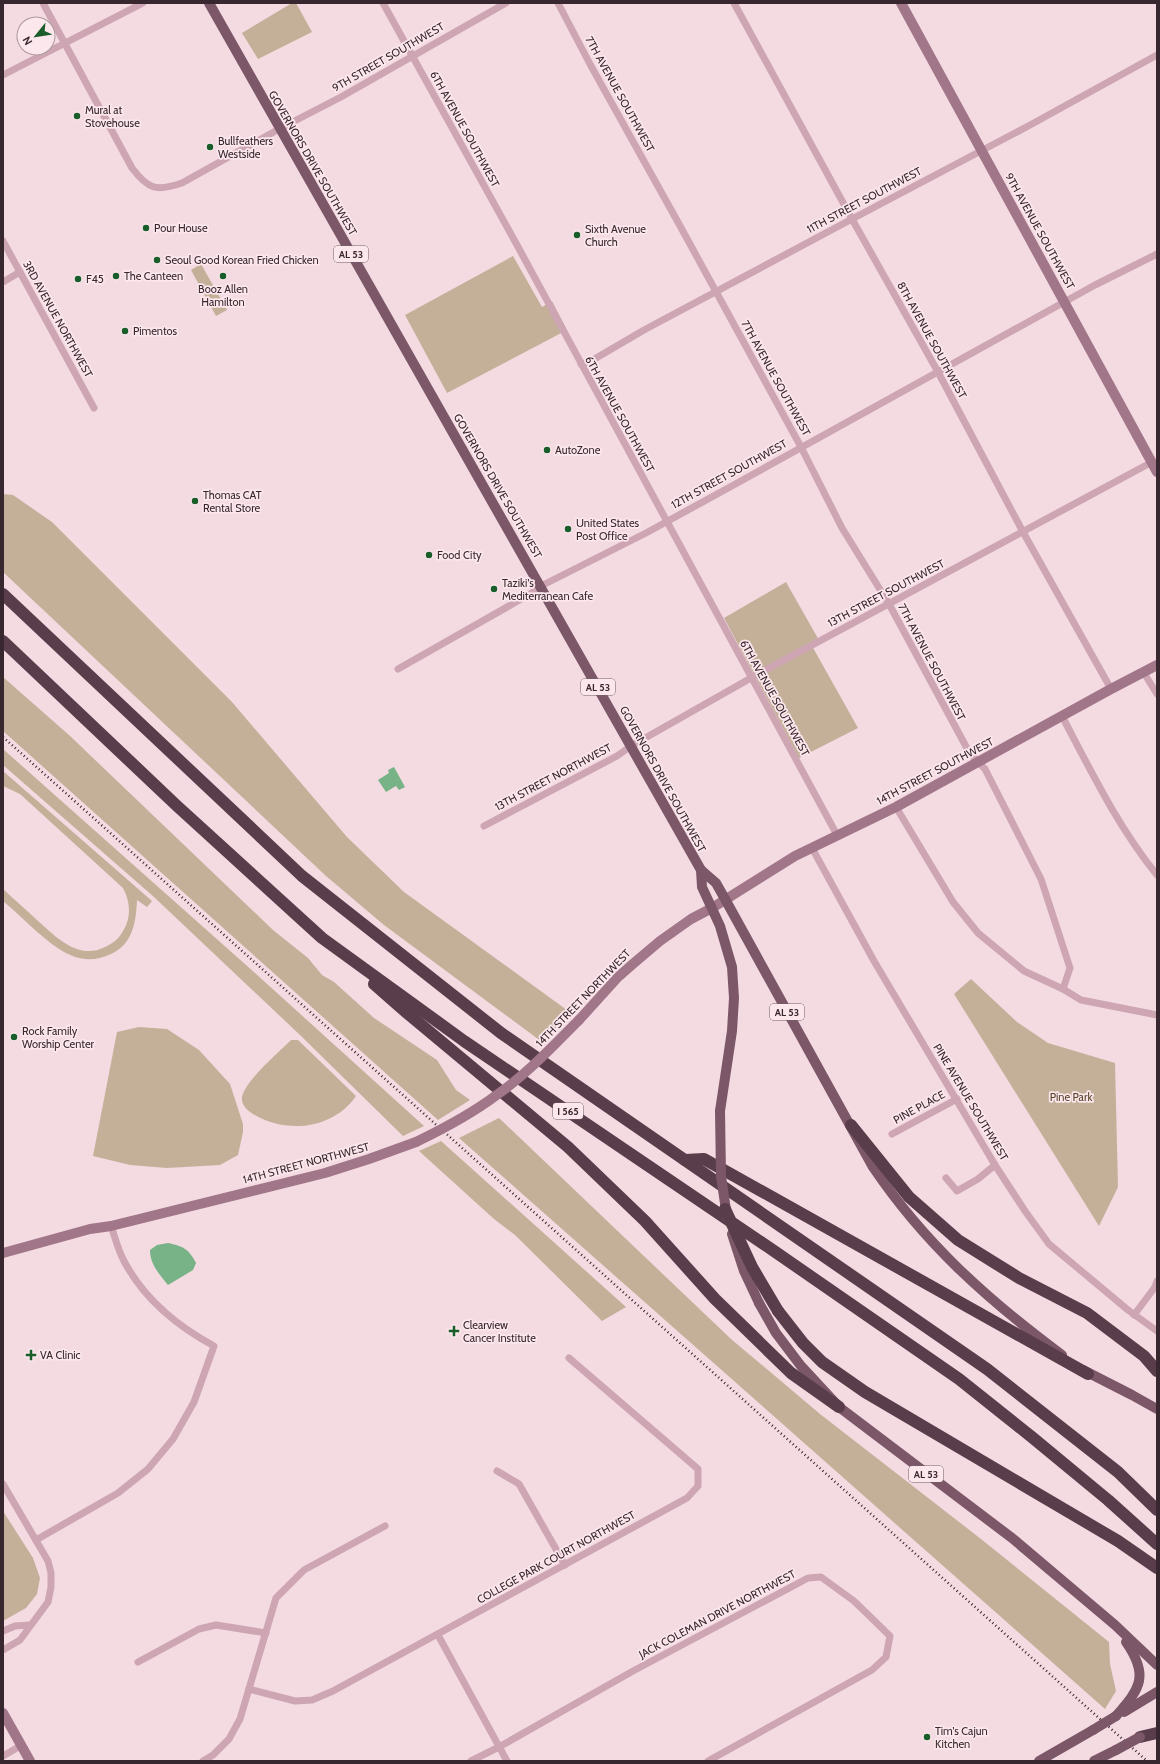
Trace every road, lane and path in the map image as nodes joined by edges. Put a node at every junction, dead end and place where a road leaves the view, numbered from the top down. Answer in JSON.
{"nodes":[{"id":1,"x":43,"y":3,"type":"edge"},
{"id":2,"x":143,"y":3,"type":"edge"},
{"id":3,"x":209,"y":3,"type":"edge"},
{"id":4,"x":383,"y":3,"type":"edge"},
{"id":5,"x":506,"y":3,"type":"edge"},
{"id":6,"x":558,"y":3,"type":"edge"},
{"id":7,"x":734,"y":3,"type":"edge"},
{"id":8,"x":901,"y":3,"type":"edge"},
{"id":9,"x":65,"y":43,"type":"junction"},
{"id":10,"x":1157,"y":55,"type":"edge"},
{"id":11,"x":412,"y":56,"type":"junction"},
{"id":12,"x":3,"y":75,"type":"edge"},
{"id":13,"x":279,"y":129,"type":"junction"},
{"id":14,"x":982,"y":150,"type":"junction"},
{"id":15,"x":852,"y":219,"type":"junction"},
{"id":16,"x":3,"y":241,"type":"edge"},
{"id":17,"x":1157,"y":254,"type":"edge"},
{"id":18,"x":20,"y":272,"type":"junction"},
{"id":19,"x":3,"y":282,"type":"edge"},
{"id":20,"x":716,"y":292,"type":"junction"},
{"id":21,"x":1065,"y":302,"type":"junction"},
{"id":22,"x":581,"y":364,"type":"junction"},
{"id":23,"x":938,"y":372,"type":"junction"},
{"id":24,"x":94,"y":408,"type":"dead end"},
{"id":25,"x":801,"y":447,"type":"junction"},
{"id":26,"x":1152,"y":462,"type":"junction"},
{"id":27,"x":1157,"y":472,"type":"edge"},
{"id":28,"x":667,"y":521,"type":"junction"},
{"id":29,"x":1023,"y":532,"type":"junction"},
{"id":30,"x":541,"y":586,"type":"junction"},
{"id":31,"x":3,"y":594,"type":"edge"},
{"id":32,"x":889,"y":604,"type":"junction"},
{"id":33,"x":5,"y":642,"type":"edge"},
{"id":34,"x":1157,"y":665,"type":"edge"},
{"id":35,"x":398,"y":669,"type":"dead end"},
{"id":36,"x":1144,"y":673,"type":"junction"},
{"id":37,"x":751,"y":678,"type":"junction"},
{"id":38,"x":1110,"y":689,"type":"junction"},
{"id":39,"x":1157,"y":694,"type":"edge"},
{"id":40,"x":1062,"y":716,"type":"junction"},
{"id":41,"x":631,"y":746,"type":"junction"},
{"id":42,"x":978,"y":761,"type":"junction"},
{"id":43,"x":896,"y":807,"type":"junction"},
{"id":44,"x":484,"y":826,"type":"dead end"},
{"id":45,"x":837,"y":835,"type":"junction"},
{"id":46,"x":812,"y":848,"type":"junction"},
{"id":47,"x":701,"y":870,"type":"junction"},
{"id":48,"x":1157,"y":875,"type":"edge"},
{"id":49,"x":725,"y":899,"type":"junction"},
{"id":50,"x":712,"y":908,"type":"junction"},
{"id":51,"x":322,"y":938,"type":"junction"},
{"id":52,"x":1063,"y":989,"type":"junction"},
{"id":53,"x":1157,"y":1015,"type":"edge"},
{"id":54,"x":957,"y":1099,"type":"junction"},
{"id":55,"x":851,"y":1125,"type":"junction"},
{"id":56,"x":892,"y":1134,"type":"dead end"},
{"id":57,"x":685,"y":1160,"type":"junction"},
{"id":58,"x":995,"y":1165,"type":"junction"},
{"id":59,"x":946,"y":1178,"type":"dead end"},
{"id":60,"x":725,"y":1209,"type":"junction"},
{"id":61,"x":111,"y":1226,"type":"junction"},
{"id":62,"x":3,"y":1253,"type":"edge"},
{"id":63,"x":1157,"y":1281,"type":"edge"},
{"id":64,"x":1134,"y":1315,"type":"junction"},
{"id":65,"x":1157,"y":1331,"type":"edge"},
{"id":66,"x":569,"y":1358,"type":"dead end"},
{"id":67,"x":1157,"y":1371,"type":"edge"},
{"id":68,"x":1088,"y":1374,"type":"junction"},
{"id":69,"x":838,"y":1407,"type":"junction"},
{"id":70,"x":1157,"y":1409,"type":"edge"},
{"id":71,"x":496,"y":1471,"type":"dead end"},
{"id":72,"x":3,"y":1484,"type":"edge"},
{"id":73,"x":1157,"y":1510,"type":"edge"},
{"id":74,"x":385,"y":1526,"type":"dead end"},
{"id":75,"x":36,"y":1540,"type":"junction"},
{"id":76,"x":1157,"y":1544,"type":"edge"},
{"id":77,"x":565,"y":1565,"type":"junction"},
{"id":78,"x":1157,"y":1568,"type":"edge"},
{"id":79,"x":1115,"y":1625,"type":"junction"},
{"id":80,"x":30,"y":1626,"type":"junction"},
{"id":81,"x":3,"y":1632,"type":"edge"},
{"id":82,"x":266,"y":1633,"type":"junction"},
{"id":83,"x":438,"y":1635,"type":"junction"},
{"id":84,"x":3,"y":1650,"type":"edge"},
{"id":85,"x":138,"y":1662,"type":"dead end"},
{"id":86,"x":1157,"y":1665,"type":"edge"},
{"id":87,"x":249,"y":1689,"type":"junction"},
{"id":88,"x":1157,"y":1692,"type":"edge"},
{"id":89,"x":3,"y":1713,"type":"edge"},
{"id":90,"x":1116,"y":1716,"type":"junction"},
{"id":91,"x":1157,"y":1728,"type":"edge"},
{"id":92,"x":1157,"y":1733,"type":"edge"},
{"id":93,"x":1140,"y":1737,"type":"junction"},
{"id":94,"x":22,"y":1745,"type":"junction"},
{"id":95,"x":499,"y":1747,"type":"junction"},
{"id":96,"x":3,"y":1756,"type":"edge"},
{"id":97,"x":30,"y":1761,"type":"edge"},
{"id":98,"x":203,"y":1761,"type":"edge"},
{"id":99,"x":471,"y":1761,"type":"edge"},
{"id":100,"x":507,"y":1761,"type":"edge"},
{"id":101,"x":708,"y":1761,"type":"edge"},
{"id":102,"x":1039,"y":1761,"type":"edge"},
{"id":103,"x":1094,"y":1761,"type":"edge"}],
"edges":[{"from":1,"to":9,"type":"street"},
{"from":2,"to":9,"type":"street"},
{"from":3,"to":13,"type":"main road","name":"GOVERNORS DRIVE SOUTHWEST","number":"AL 53"},
{"from":4,"to":11,"type":"street","name":"6TH AVENUE SOUTHWEST"},
{"from":5,"to":11,"type":"street","name":"9TH STREET SOUTHWEST"},
{"from":6,"to":20,"type":"street","name":"7TH AVENUE SOUTHWEST"},
{"from":7,"to":15,"type":"street","name":"8TH AVENUE SOUTHWEST"},
{"from":8,"to":14,"type":"street","name":"9TH AVENUE SOUTHWEST"},
{"from":9,"to":12,"type":"street"},
{"from":9,"to":13,"type":"street","name":"9TH STREET SOUTHWEST"},
{"from":10,"to":14,"type":"street","name":"11TH STREET SOUTHWEST"},
{"from":11,"to":13,"type":"street","name":"9TH STREET SOUTHWEST"},
{"from":11,"to":22,"type":"street","name":"6TH AVENUE SOUTHWEST"},
{"from":13,"to":30,"type":"main road","name":"GOVERNORS DRIVE SOUTHWEST","number":"AL 53"},
{"from":14,"to":15,"type":"street","name":"11TH STREET SOUTHWEST"},
{"from":14,"to":21,"type":"street","name":"9TH AVENUE SOUTHWEST"},
{"from":15,"to":20,"type":"street","name":"11TH STREET SOUTHWEST"},
{"from":15,"to":23,"type":"street","name":"8TH AVENUE SOUTHWEST"},
{"from":16,"to":18,"type":"street","name":"3RD AVENUE NORTHWEST"},
{"from":17,"to":21,"type":"street","name":"12TH STREET SOUTHWEST"},
{"from":18,"to":19,"type":"street"},
{"from":18,"to":24,"type":"street","name":"3RD AVENUE NORTHWEST"},
{"from":20,"to":22,"type":"street","name":"11TH STREET SOUTHWEST"},
{"from":20,"to":25,"type":"street","name":"7TH AVENUE SOUTHWEST"},
{"from":21,"to":23,"type":"street","name":"12TH STREET SOUTHWEST"},
{"from":21,"to":26,"type":"street","name":"9TH AVENUE SOUTHWEST"},
{"from":22,"to":28,"type":"street","name":"6TH AVENUE SOUTHWEST"},
{"from":23,"to":25,"type":"street","name":"12TH STREET SOUTHWEST"},
{"from":23,"to":29,"type":"street","name":"8TH AVENUE SOUTHWEST"},
{"from":25,"to":28,"type":"street","name":"12TH STREET SOUTHWEST"},
{"from":25,"to":32,"type":"street","name":"7TH AVENUE SOUTHWEST"},
{"from":26,"to":27,"type":"street","name":"9TH AVENUE SOUTHWEST"},
{"from":26,"to":29,"type":"street","name":"13TH STREET SOUTHWEST"},
{"from":28,"to":30,"type":"street","name":"12TH STREET SOUTHWEST"},
{"from":28,"to":37,"type":"street","name":"6TH AVENUE SOUTHWEST"},
{"from":29,"to":32,"type":"street","name":"13TH STREET SOUTHWEST"},
{"from":29,"to":38,"type":"street","name":"8TH AVENUE SOUTHWEST"},
{"from":30,"to":35,"type":"street","name":"12TH STREET SOUTHWEST"},
{"from":30,"to":41,"type":"main road","name":"GOVERNORS DRIVE SOUTHWEST","number":"AL 53"},
{"from":31,"to":57,"type":"highway","number":"I 565"},
{"from":32,"to":37,"type":"street","name":"13TH STREET SOUTHWEST"},
{"from":32,"to":42,"type":"street","name":"7TH AVENUE SOUTHWEST"},
{"from":33,"to":51,"type":"highway","number":"I 565"},
{"from":34,"to":36,"type":"street","name":"14TH STREET SOUTHWEST"},
{"from":36,"to":38,"type":"street","name":"14TH STREET SOUTHWEST"},
{"from":36,"to":39,"type":"street"},
{"from":37,"to":41,"type":"street","name":"13TH STREET SOUTHWEST"},
{"from":37,"to":45,"type":"street","name":"6TH AVENUE SOUTHWEST"},
{"from":38,"to":40,"type":"street","name":"14TH STREET SOUTHWEST"},
{"from":40,"to":42,"type":"street","name":"14TH STREET SOUTHWEST"},
{"from":40,"to":48,"type":"street"},
{"from":41,"to":44,"type":"street","name":"13TH STREET NORTHWEST"},
{"from":41,"to":47,"type":"main road","name":"GOVERNORS DRIVE SOUTHWEST","number":"AL 53"},
{"from":42,"to":43,"type":"street","name":"14TH STREET SOUTHWEST"},
{"from":42,"to":52,"type":"street","name":"7TH AVENUE SOUTHWEST"},
{"from":43,"to":45,"type":"street","name":"14TH STREET SOUTHWEST"},
{"from":43,"to":52,"type":"street"},
{"from":45,"to":46,"type":"street","name":"14TH STREET SOUTHWEST"},
{"from":46,"to":49,"type":"street","name":"14TH STREET SOUTHWEST"},
{"from":46,"to":54,"type":"street","name":"PINE AVENUE SOUTHWEST"},
{"from":47,"to":49,"type":"main road","name":"GOVERNORS DRIVE SOUTHWEST","number":"AL 53"},
{"from":47,"to":50,"type":"main road","number":"AL 53"},
{"from":49,"to":50,"type":"street","name":"14TH STREET NORTHWEST"},
{"from":49,"to":55,"type":"main road","name":"GOVERNORS DRIVE SOUTHWEST","number":"AL 53"},
{"from":50,"to":60,"type":"main road","number":"AL 53","bridge":true},
{"from":50,"to":61,"type":"street","name":"14TH STREET NORTHWEST","bridge":true},
{"from":51,"to":69,"type":"highway"},
{"from":51,"to":76,"type":"highway","number":"I 565"},
{"from":52,"to":53,"type":"street"},
{"from":54,"to":56,"type":"street","name":"PINE PLACE"},
{"from":54,"to":58,"type":"street","name":"PINE AVENUE SOUTHWEST"},
{"from":55,"to":67,"type":"highway"},
{"from":55,"to":68,"type":"main road","number":"AL 53"},
{"from":57,"to":68,"type":"highway"},
{"from":57,"to":73,"type":"highway","number":"I 565"},
{"from":58,"to":59,"type":"street"},
{"from":58,"to":64,"type":"street","name":"PINE AVENUE SOUTHWEST"},
{"from":60,"to":69,"type":"main road","number":"AL 53","bridge":true},
{"from":60,"to":78,"type":"highway","bridge":true},
{"from":61,"to":62,"type":"street","name":"14TH STREET NORTHWEST"},
{"from":61,"to":75,"type":"street"},
{"from":63,"to":64,"type":"street"},
{"from":64,"to":65,"type":"street","name":"PINE AVENUE SOUTHWEST"},
{"from":66,"to":77,"type":"street","name":"COLLEGE PARK COURT NORTHWEST"},
{"from":68,"to":70,"type":"main road","number":"AL 53"},
{"from":69,"to":79,"type":"main road","number":"AL 53"},
{"from":71,"to":77,"type":"street"},
{"from":72,"to":75,"type":"street"},
{"from":74,"to":82,"type":"street"},
{"from":75,"to":80,"type":"street"},
{"from":77,"to":83,"type":"street","name":"COLLEGE PARK COURT NORTHWEST"},
{"from":79,"to":86,"type":"main road","number":"AL 53"},
{"from":79,"to":90,"type":"main road","number":"AL 53"},
{"from":80,"to":81,"type":"street"},
{"from":80,"to":84,"type":"street"},
{"from":82,"to":85,"type":"street"},
{"from":82,"to":87,"type":"street"},
{"from":83,"to":87,"type":"street","name":"COLLEGE PARK COURT NORTHWEST"},
{"from":83,"to":95,"type":"street"},
{"from":87,"to":98,"type":"street"},
{"from":88,"to":90,"type":"main road"},
{"from":89,"to":94,"type":"street"},
{"from":90,"to":102,"type":"main road","number":"AL 53","bridge":true},
{"from":91,"to":93,"type":"main road"},
{"from":92,"to":93,"type":"highway"},
{"from":93,"to":103,"type":"main road","bridge":true},
{"from":94,"to":96,"type":"street"},
{"from":94,"to":97,"type":"street"},
{"from":95,"to":99,"type":"street","name":"JACK COLEMAN DRIVE NORTHWEST"},
{"from":95,"to":100,"type":"street"},
{"from":95,"to":101,"type":"street","name":"JACK COLEMAN DRIVE NORTHWEST"}]}
